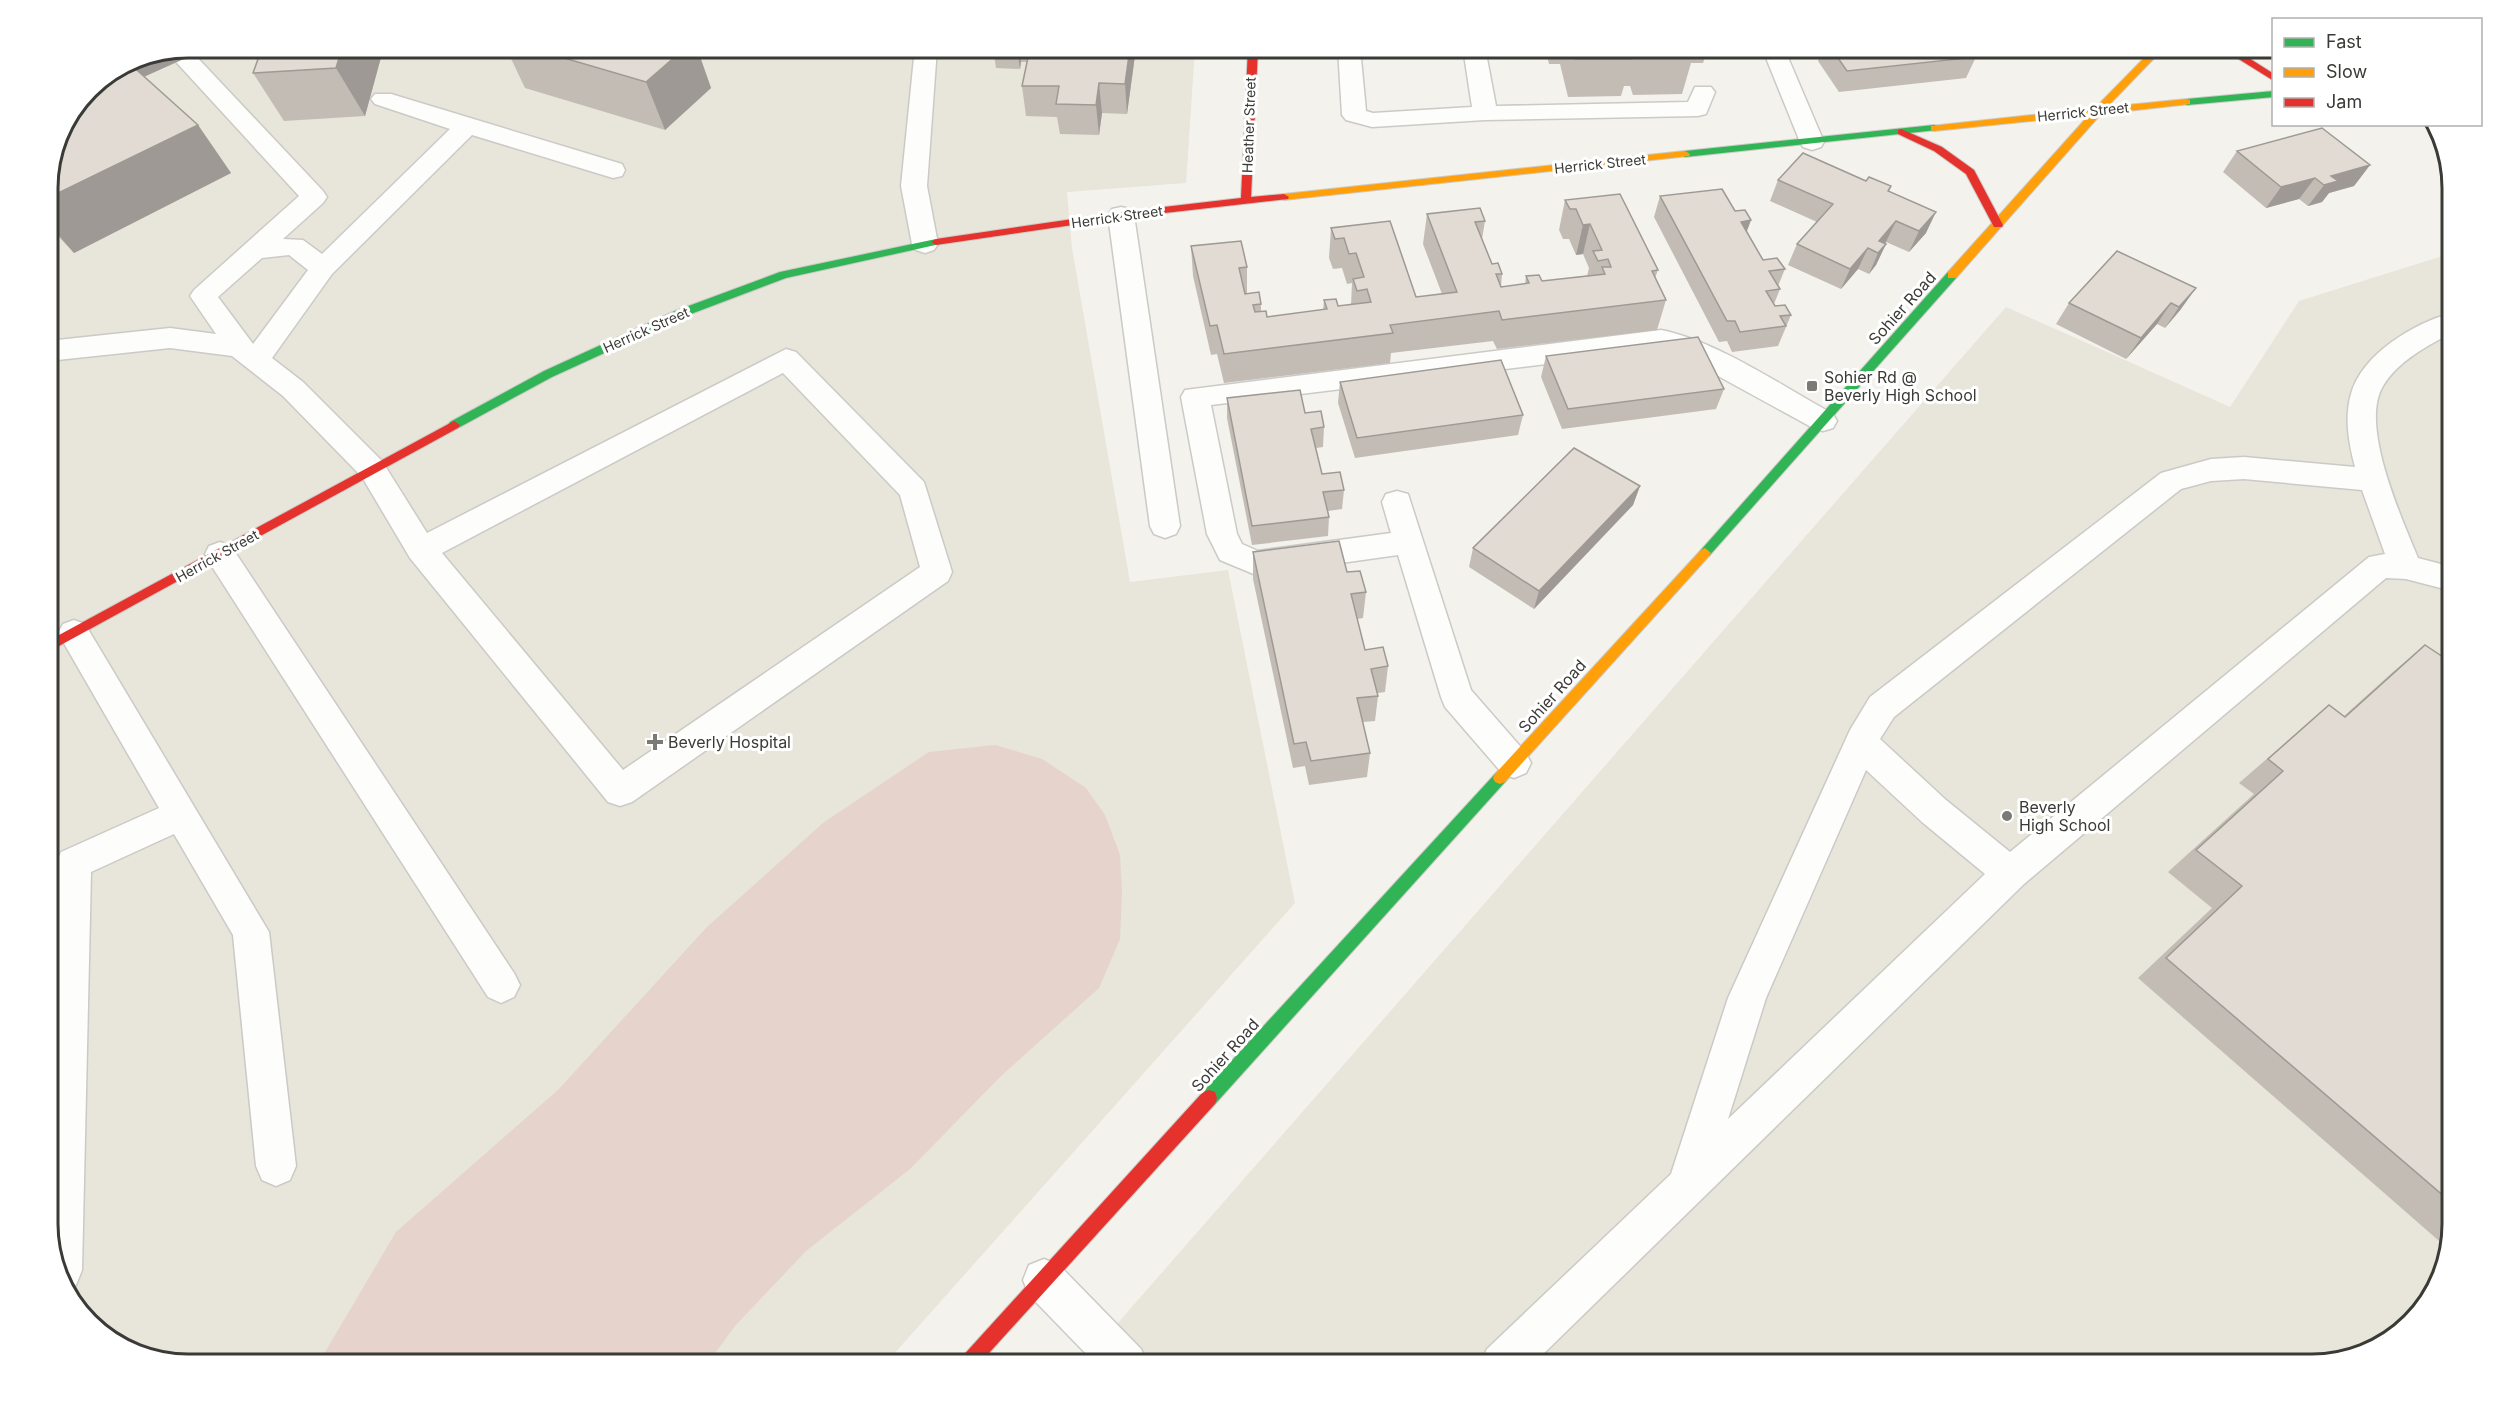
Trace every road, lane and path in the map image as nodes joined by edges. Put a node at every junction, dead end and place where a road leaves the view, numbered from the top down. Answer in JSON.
{"nodes":[{"id":1,"x":185,"y":58,"type":"dead end"},
{"id":2,"x":925,"y":58,"type":"edge"},
{"id":3,"x":1252,"y":58,"type":"edge"},
{"id":4,"x":1350,"y":58,"type":"edge"},
{"id":5,"x":1476,"y":58,"type":"edge"},
{"id":6,"x":1777,"y":58,"type":"edge"},
{"id":7,"x":2149,"y":58,"type":"edge"},
{"id":8,"x":2242,"y":58,"type":"edge"},
{"id":9,"x":2272,"y":77,"type":"edge"},
{"id":10,"x":1703,"y":92,"type":"dead end"},
{"id":11,"x":2272,"y":94,"type":"edge"},
{"id":12,"x":383,"y":99,"type":"dead end"},
{"id":13,"x":2099,"y":110,"type":"junction"},
{"id":14,"x":1485,"y":114,"type":"junction"},
{"id":15,"x":467,"y":126,"type":"junction"},
{"id":16,"x":1900,"y":132,"type":"junction"},
{"id":17,"x":1812,"y":142,"type":"junction"},
{"id":18,"x":613,"y":171,"type":"dead end"},
{"id":19,"x":1246,"y":201,"type":"junction"},
{"id":20,"x":1121,"y":215,"type":"junction"},
{"id":21,"x":1998,"y":225,"type":"junction"},
{"id":22,"x":925,"y":244,"type":"junction"},
{"id":23,"x":254,"y":250,"type":"junction"},
{"id":24,"x":323,"y":268,"type":"junction"},
{"id":25,"x":2441,"y":326,"type":"edge"},
{"id":26,"x":59,"y":350,"type":"edge"},
{"id":27,"x":247,"y":354,"type":"junction"},
{"id":28,"x":1822,"y":421,"type":"junction"},
{"id":29,"x":372,"y":469,"type":"junction"},
{"id":30,"x":2372,"y":480,"type":"junction"},
{"id":31,"x":1397,"y":502,"type":"dead end"},
{"id":32,"x":1166,"y":526,"type":"dead end"},
{"id":33,"x":1410,"y":542,"type":"junction"},
{"id":34,"x":421,"y":550,"type":"junction"},
{"id":35,"x":220,"y":554,"type":"junction"},
{"id":36,"x":2406,"y":567,"type":"junction"},
{"id":37,"x":2441,"y":576,"type":"edge"},
{"id":38,"x":61,"y":640,"type":"edge"},
{"id":39,"x":1862,"y":742,"type":"junction"},
{"id":40,"x":1514,"y":763,"type":"junction"},
{"id":41,"x":181,"y":815,"type":"junction"},
{"id":42,"x":2011,"y":873,"type":"junction"},
{"id":43,"x":501,"y":984,"type":"dead end"},
{"id":44,"x":276,"y":1166,"type":"dead end"},
{"id":45,"x":1687,"y":1183,"type":"junction"},
{"id":46,"x":62,"y":1251,"type":"edge"},
{"id":47,"x":1044,"y":1280,"type":"junction"},
{"id":48,"x":976,"y":1354,"type":"edge"},
{"id":49,"x":1116,"y":1354,"type":"edge"},
{"id":50,"x":1512,"y":1354,"type":"edge"}],
"edges":[{"from":1,"to":23,"type":"street"},
{"from":2,"to":22,"type":"street"},
{"from":3,"to":19,"type":"street","name":"Heather Street"},
{"from":4,"to":14,"type":"street"},
{"from":5,"to":14,"type":"street"},
{"from":6,"to":17,"type":"street"},
{"from":7,"to":13,"type":"street","name":"Sohier Road"},
{"from":8,"to":9,"type":"street"},
{"from":10,"to":14,"type":"street"},
{"from":11,"to":13,"type":"street","name":"Herrick Street"},
{"from":12,"to":15,"type":"street"},
{"from":13,"to":16,"type":"street","name":"Herrick Street"},
{"from":13,"to":21,"type":"street","name":"Sohier Road"},
{"from":15,"to":18,"type":"street"},
{"from":15,"to":24,"type":"street"},
{"from":16,"to":17,"type":"street","name":"Herrick Street"},
{"from":16,"to":21,"type":"street"},
{"from":17,"to":19,"type":"street","name":"Herrick Street"},
{"from":19,"to":20,"type":"street","name":"Herrick Street"},
{"from":20,"to":22,"type":"street","name":"Herrick Street"},
{"from":20,"to":32,"type":"street"},
{"from":21,"to":28,"type":"street","name":"Sohier Road"},
{"from":22,"to":29,"type":"street","name":"Herrick Street"},
{"from":23,"to":24,"type":"street"},
{"from":23,"to":27,"type":"street"},
{"from":24,"to":27,"type":"street"},
{"from":25,"to":30,"type":"street"},
{"from":26,"to":27,"type":"street"},
{"from":27,"to":29,"type":"street"},
{"from":28,"to":33,"type":"street"},
{"from":28,"to":40,"type":"street","name":"Sohier Road"},
{"from":29,"to":34,"type":"street"},
{"from":29,"to":35,"type":"street","name":"Herrick Street"},
{"from":30,"to":36,"type":"street"},
{"from":30,"to":39,"type":"street"},
{"from":31,"to":33,"type":"street"},
{"from":33,"to":40,"type":"street"},
{"from":34,"to":34,"type":"street"},
{"from":35,"to":38,"type":"street","name":"Herrick Street"},
{"from":35,"to":43,"type":"street"},
{"from":36,"to":37,"type":"street"},
{"from":36,"to":42,"type":"street"},
{"from":38,"to":41,"type":"street"},
{"from":39,"to":42,"type":"street"},
{"from":39,"to":45,"type":"street"},
{"from":40,"to":47,"type":"street","name":"Sohier Road"},
{"from":41,"to":44,"type":"street"},
{"from":41,"to":46,"type":"street"},
{"from":42,"to":45,"type":"street"},
{"from":45,"to":50,"type":"street"},
{"from":47,"to":48,"type":"street","name":"Sohier Road"},
{"from":47,"to":49,"type":"street"}]}
